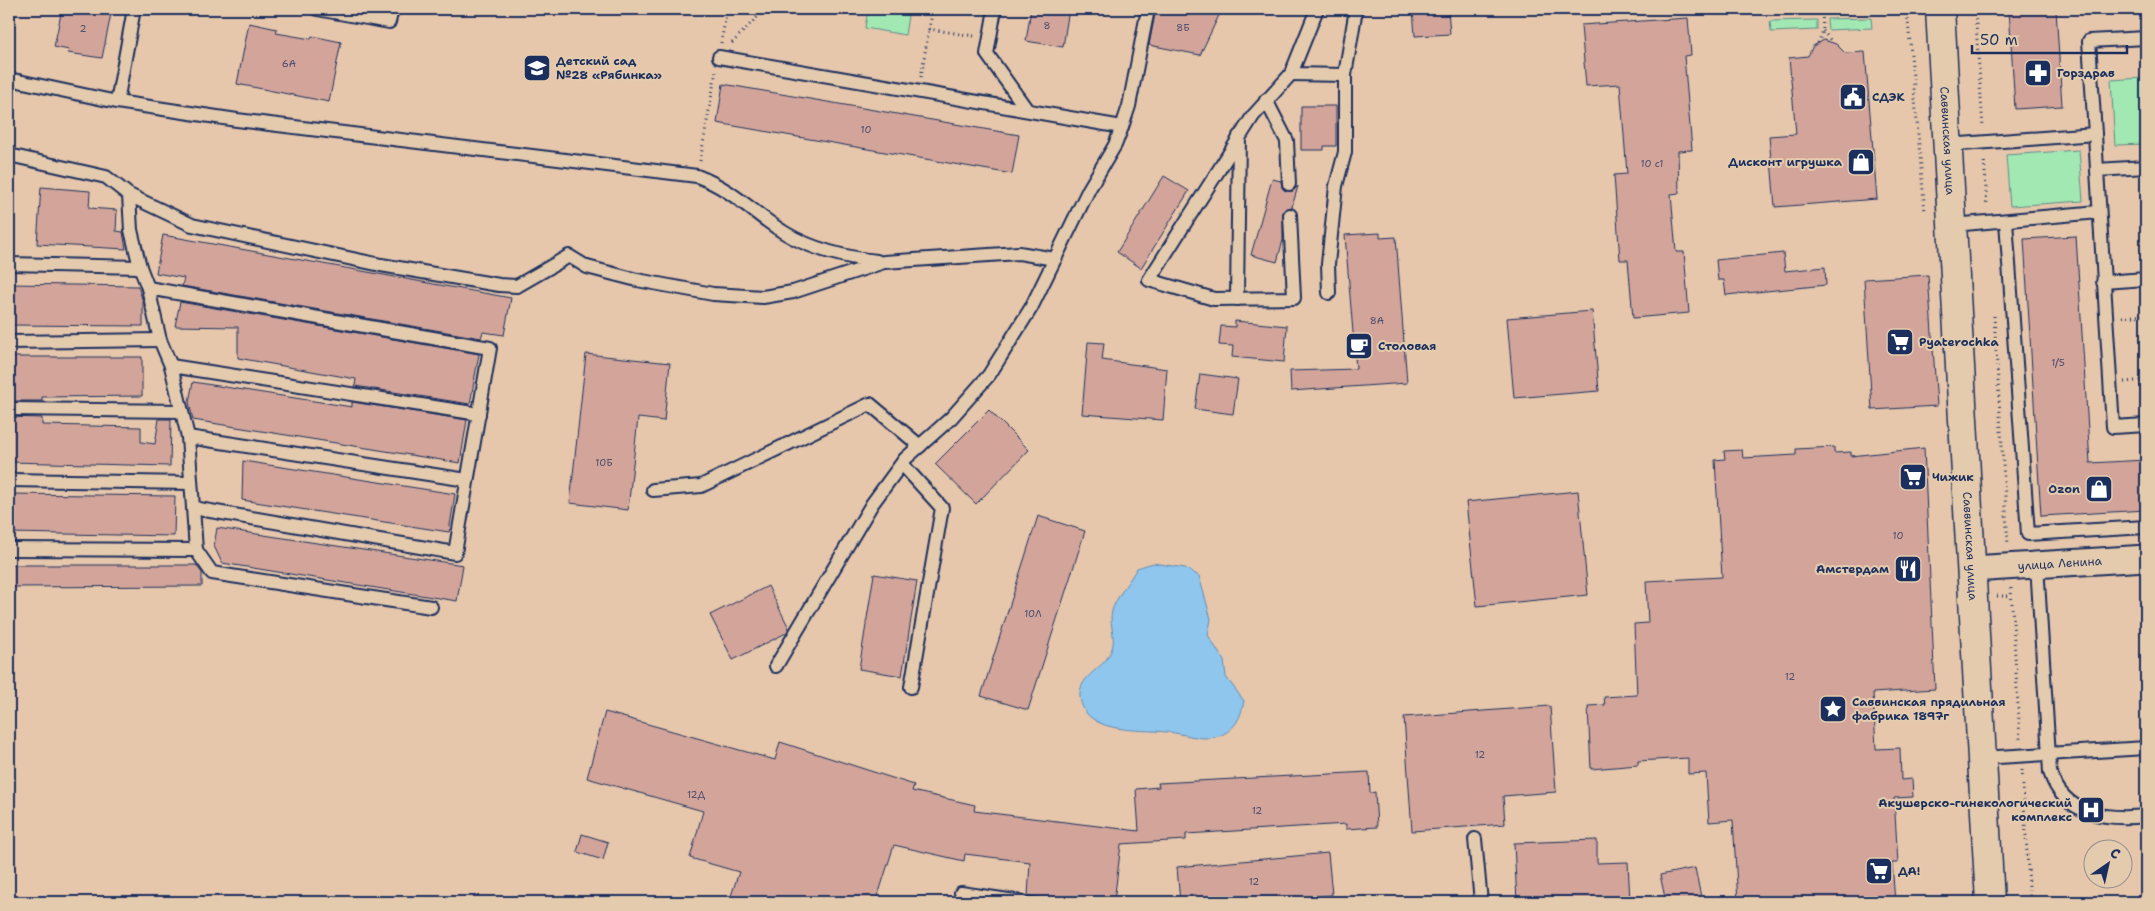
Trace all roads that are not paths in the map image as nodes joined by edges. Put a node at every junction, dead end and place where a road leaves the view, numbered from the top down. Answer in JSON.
{"nodes":[{"id":1,"x":134,"y":9,"type":"edge"},
{"id":2,"x":317,"y":9,"type":"edge"},
{"id":3,"x":392,"y":9,"type":"edge"},
{"id":4,"x":995,"y":9,"type":"edge"},
{"id":5,"x":1148,"y":9,"type":"edge"},
{"id":6,"x":1317,"y":9,"type":"edge"},
{"id":7,"x":1356,"y":9,"type":"edge"},
{"id":8,"x":1940,"y":9,"type":"edge"},
{"id":9,"x":2146,"y":38,"type":"edge"},
{"id":10,"x":718,"y":57,"type":"road end"},
{"id":11,"x":1291,"y":74,"type":"junction"},
{"id":12,"x":1346,"y":75,"type":"junction"},
{"id":13,"x":9,"y":79,"type":"edge"},
{"id":14,"x":1266,"y":100,"type":"junction"},
{"id":15,"x":117,"y":102,"type":"junction"},
{"id":16,"x":1027,"y":110,"type":"junction"},
{"id":17,"x":1122,"y":127,"type":"junction"},
{"id":18,"x":2095,"y":134,"type":"junction"},
{"id":19,"x":1239,"y":136,"type":"junction"},
{"id":20,"x":1948,"y":145,"type":"junction"},
{"id":21,"x":9,"y":155,"type":"edge"},
{"id":22,"x":2146,"y":167,"type":"edge"},
{"id":23,"x":2097,"y":170,"type":"junction"},
{"id":24,"x":1289,"y":184,"type":"dead end"},
{"id":25,"x":129,"y":196,"type":"junction"},
{"id":26,"x":2099,"y":212,"type":"junction"},
{"id":27,"x":1290,"y":215,"type":"dead end"},
{"id":28,"x":2006,"y":221,"type":"junction"},
{"id":29,"x":1953,"y":226,"type":"junction"},
{"id":30,"x":1055,"y":259,"type":"junction"},
{"id":31,"x":884,"y":262,"type":"junction"},
{"id":32,"x":9,"y":264,"type":"edge"},
{"id":33,"x":140,"y":267,"type":"junction"},
{"id":34,"x":2146,"y":279,"type":"edge"},
{"id":35,"x":2103,"y":282,"type":"junction"},
{"id":36,"x":148,"y":288,"type":"junction"},
{"id":37,"x":1329,"y":293,"type":"dead end"},
{"id":38,"x":1237,"y":299,"type":"junction"},
{"id":39,"x":160,"y":340,"type":"junction"},
{"id":40,"x":9,"y":342,"type":"edge"},
{"id":41,"x":171,"y":366,"type":"junction"},
{"id":42,"x":9,"y":409,"type":"edge"},
{"id":43,"x":182,"y":411,"type":"junction"},
{"id":44,"x":479,"y":414,"type":"junction"},
{"id":45,"x":2146,"y":425,"type":"edge"},
{"id":46,"x":188,"y":437,"type":"junction"},
{"id":47,"x":920,"y":446,"type":"junction"},
{"id":48,"x":902,"y":464,"type":"junction"},
{"id":49,"x":9,"y":480,"type":"edge"},
{"id":50,"x":467,"y":480,"type":"junction"},
{"id":51,"x":191,"y":483,"type":"junction"},
{"id":52,"x":653,"y":490,"type":"dead end"},
{"id":53,"x":193,"y":508,"type":"junction"},
{"id":54,"x":2146,"y":527,"type":"edge"},
{"id":55,"x":9,"y":549,"type":"edge"},
{"id":56,"x":196,"y":550,"type":"junction"},
{"id":57,"x":2146,"y":558,"type":"edge"},
{"id":58,"x":2036,"y":565,"type":"junction"},
{"id":59,"x":1972,"y":569,"type":"junction"},
{"id":60,"x":431,"y":607,"type":"dead end"},
{"id":61,"x":776,"y":666,"type":"dead end"},
{"id":62,"x":911,"y":687,"type":"dead end"},
{"id":63,"x":2146,"y":748,"type":"edge"},
{"id":64,"x":2049,"y":754,"type":"junction"},
{"id":65,"x":1981,"y":758,"type":"junction"},
{"id":66,"x":2146,"y":816,"type":"edge"},
{"id":67,"x":1476,"y":839,"type":"dead end"},
{"id":68,"x":961,"y":893,"type":"dead end"},
{"id":69,"x":1022,"y":902,"type":"edge"},
{"id":70,"x":1481,"y":902,"type":"edge"},
{"id":71,"x":1990,"y":902,"type":"edge"}],
"edges":[{"from":1,"to":15,"type":"lane"},
{"from":2,"to":3,"type":"lane"},
{"from":4,"to":16,"type":"lane"},
{"from":5,"to":17,"type":"lane"},
{"from":6,"to":11,"type":"lane"},
{"from":7,"to":12,"type":"lane"},
{"from":8,"to":20,"type":"main road","name":"Саввинская улица"},
{"from":9,"to":18,"type":"lane"},
{"from":10,"to":16,"type":"lane"},
{"from":11,"to":12,"type":"lane"},
{"from":11,"to":14,"type":"lane"},
{"from":12,"to":37,"type":"lane"},
{"from":13,"to":15,"type":"lane"},
{"from":14,"to":19,"type":"lane"},
{"from":14,"to":24,"type":"lane"},
{"from":15,"to":31,"type":"lane"},
{"from":16,"to":17,"type":"lane"},
{"from":17,"to":30,"type":"lane"},
{"from":18,"to":20,"type":"lane"},
{"from":18,"to":23,"type":"lane"},
{"from":19,"to":38,"type":"lane"},
{"from":19,"to":38,"type":"lane"},
{"from":20,"to":29,"type":"main road","name":"Саввинская улица"},
{"from":21,"to":25,"type":"lane"},
{"from":22,"to":23,"type":"lane"},
{"from":23,"to":26,"type":"lane"},
{"from":25,"to":31,"type":"lane"},
{"from":25,"to":33,"type":"lane"},
{"from":26,"to":28,"type":"lane"},
{"from":26,"to":35,"type":"lane"},
{"from":27,"to":38,"type":"lane"},
{"from":28,"to":29,"type":"lane"},
{"from":28,"to":54,"type":"lane"},
{"from":29,"to":59,"type":"main road","name":"Саввинская улица"},
{"from":30,"to":31,"type":"lane"},
{"from":30,"to":47,"type":"lane"},
{"from":32,"to":33,"type":"lane"},
{"from":33,"to":36,"type":"lane"},
{"from":34,"to":35,"type":"lane"},
{"from":35,"to":45,"type":"lane"},
{"from":36,"to":39,"type":"lane"},
{"from":36,"to":44,"type":"lane"},
{"from":39,"to":40,"type":"lane"},
{"from":39,"to":41,"type":"lane"},
{"from":41,"to":43,"type":"lane"},
{"from":41,"to":44,"type":"lane"},
{"from":42,"to":43,"type":"lane"},
{"from":43,"to":46,"type":"lane"},
{"from":44,"to":50,"type":"lane"},
{"from":46,"to":50,"type":"lane"},
{"from":46,"to":51,"type":"lane"},
{"from":47,"to":48,"type":"lane"},
{"from":47,"to":52,"type":"lane"},
{"from":48,"to":61,"type":"lane"},
{"from":48,"to":62,"type":"lane"},
{"from":49,"to":51,"type":"lane"},
{"from":50,"to":53,"type":"lane"},
{"from":51,"to":53,"type":"lane"},
{"from":53,"to":56,"type":"lane"},
{"from":55,"to":56,"type":"lane"},
{"from":56,"to":60,"type":"lane"},
{"from":57,"to":58,"type":"street","name":"улица Ленина"},
{"from":58,"to":59,"type":"street","name":"улица Ленина"},
{"from":58,"to":64,"type":"lane"},
{"from":59,"to":65,"type":"main road","name":"Саввинская улица"},
{"from":63,"to":64,"type":"lane"},
{"from":64,"to":65,"type":"lane"},
{"from":64,"to":66,"type":"lane"},
{"from":65,"to":71,"type":"main road","name":"Саввинская улица"},
{"from":67,"to":70,"type":"lane"},
{"from":68,"to":69,"type":"lane"}]}
